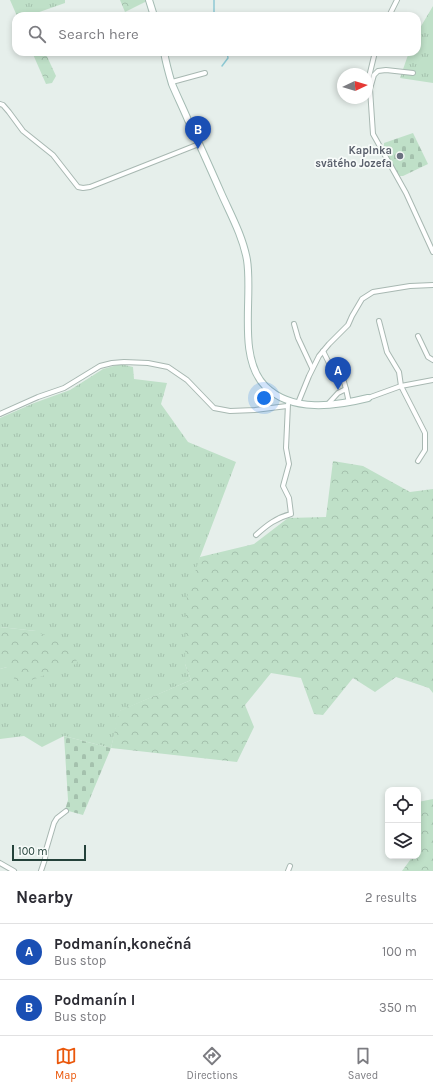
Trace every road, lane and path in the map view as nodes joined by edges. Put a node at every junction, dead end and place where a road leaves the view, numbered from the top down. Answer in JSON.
{"nodes":[{"id":1,"x":149,"y":0,"type":"edge"},
{"id":2,"x":397,"y":0,"type":"edge"},
{"id":3,"x":153,"y":12,"type":"edge"},
{"id":4,"x":391,"y":12,"type":"edge"},
{"id":5,"x":165,"y":56,"type":"edge"},
{"id":6,"x":374,"y":56,"type":"edge"},
{"id":7,"x":371,"y":68,"type":"edge"},
{"id":8,"x":206,"y":73,"type":"dead end"},
{"id":9,"x":413,"y":73,"type":"dead end"},
{"id":10,"x":373,"y":78,"type":"edge"},
{"id":11,"x":172,"y":82,"type":"junction"},
{"id":12,"x":0,"y":104,"type":"edge"},
{"id":13,"x":371,"y":104,"type":"edge"},
{"id":14,"x":199,"y":144,"type":"junction"},
{"id":15,"x":433,"y":252,"type":"edge"},
{"id":16,"x":433,"y":285,"type":"edge"},
{"id":17,"x":379,"y":321,"type":"dead end"},
{"id":18,"x":294,"y":324,"type":"dead end"},
{"id":19,"x":418,"y":336,"type":"dead end"},
{"id":20,"x":323,"y":351,"type":"junction"},
{"id":21,"x":433,"y":360,"type":"edge"},
{"id":22,"x":312,"y":368,"type":"junction"},
{"id":23,"x":433,"y":380,"type":"edge"},
{"id":24,"x":401,"y":386,"type":"junction"},
{"id":25,"x":346,"y":389,"type":"junction"},
{"id":26,"x":368,"y":398,"type":"joint"},
{"id":27,"x":288,"y":403,"type":"junction"},
{"id":28,"x":298,"y":403,"type":"junction"},
{"id":29,"x":349,"y":403,"type":"junction"},
{"id":30,"x":327,"y":405,"type":"junction"},
{"id":31,"x":0,"y":414,"type":"edge"},
{"id":32,"x":418,"y":461,"type":"dead end"},
{"id":33,"x":256,"y":535,"type":"dead end"},
{"id":34,"x":66,"y":811,"type":"dead end"},
{"id":35,"x":0,"y":863,"type":"edge"},
{"id":36,"x":290,"y":866,"type":"dead end"},
{"id":37,"x":14,"y":871,"type":"edge"},
{"id":38,"x":41,"y":871,"type":"edge"},
{"id":39,"x":288,"y":871,"type":"edge"}],
"edges":[{"from":1,"to":3,"type":"street"},
{"from":2,"to":4,"type":"street"},
{"from":5,"to":11,"type":"street"},
{"from":6,"to":7,"type":"street"},
{"from":8,"to":11,"type":"street"},
{"from":9,"to":10,"type":"street"},
{"from":11,"to":14,"type":"street"},
{"from":12,"to":14,"type":"street"},
{"from":13,"to":15,"type":"street"},
{"from":14,"to":27,"type":"street"},
{"from":16,"to":20,"type":"street"},
{"from":17,"to":24,"type":"street"},
{"from":18,"to":22,"type":"street"},
{"from":19,"to":21,"type":"street"},
{"from":20,"to":22,"type":"street"},
{"from":20,"to":25,"type":"street"},
{"from":22,"to":28,"type":"street"},
{"from":23,"to":24,"type":"street"},
{"from":24,"to":26,"type":"street"},
{"from":24,"to":32,"type":"street"},
{"from":25,"to":29,"type":"street"},
{"from":25,"to":30,"type":"street"},
{"from":26,"to":29,"type":"street"},
{"from":27,"to":28,"type":"street"},
{"from":27,"to":31,"type":"street"},
{"from":27,"to":33,"type":"street"},
{"from":28,"to":30,"type":"street"},
{"from":29,"to":30,"type":"street"},
{"from":34,"to":38,"type":"street"},
{"from":35,"to":37,"type":"street"},
{"from":36,"to":39,"type":"street"}]}
